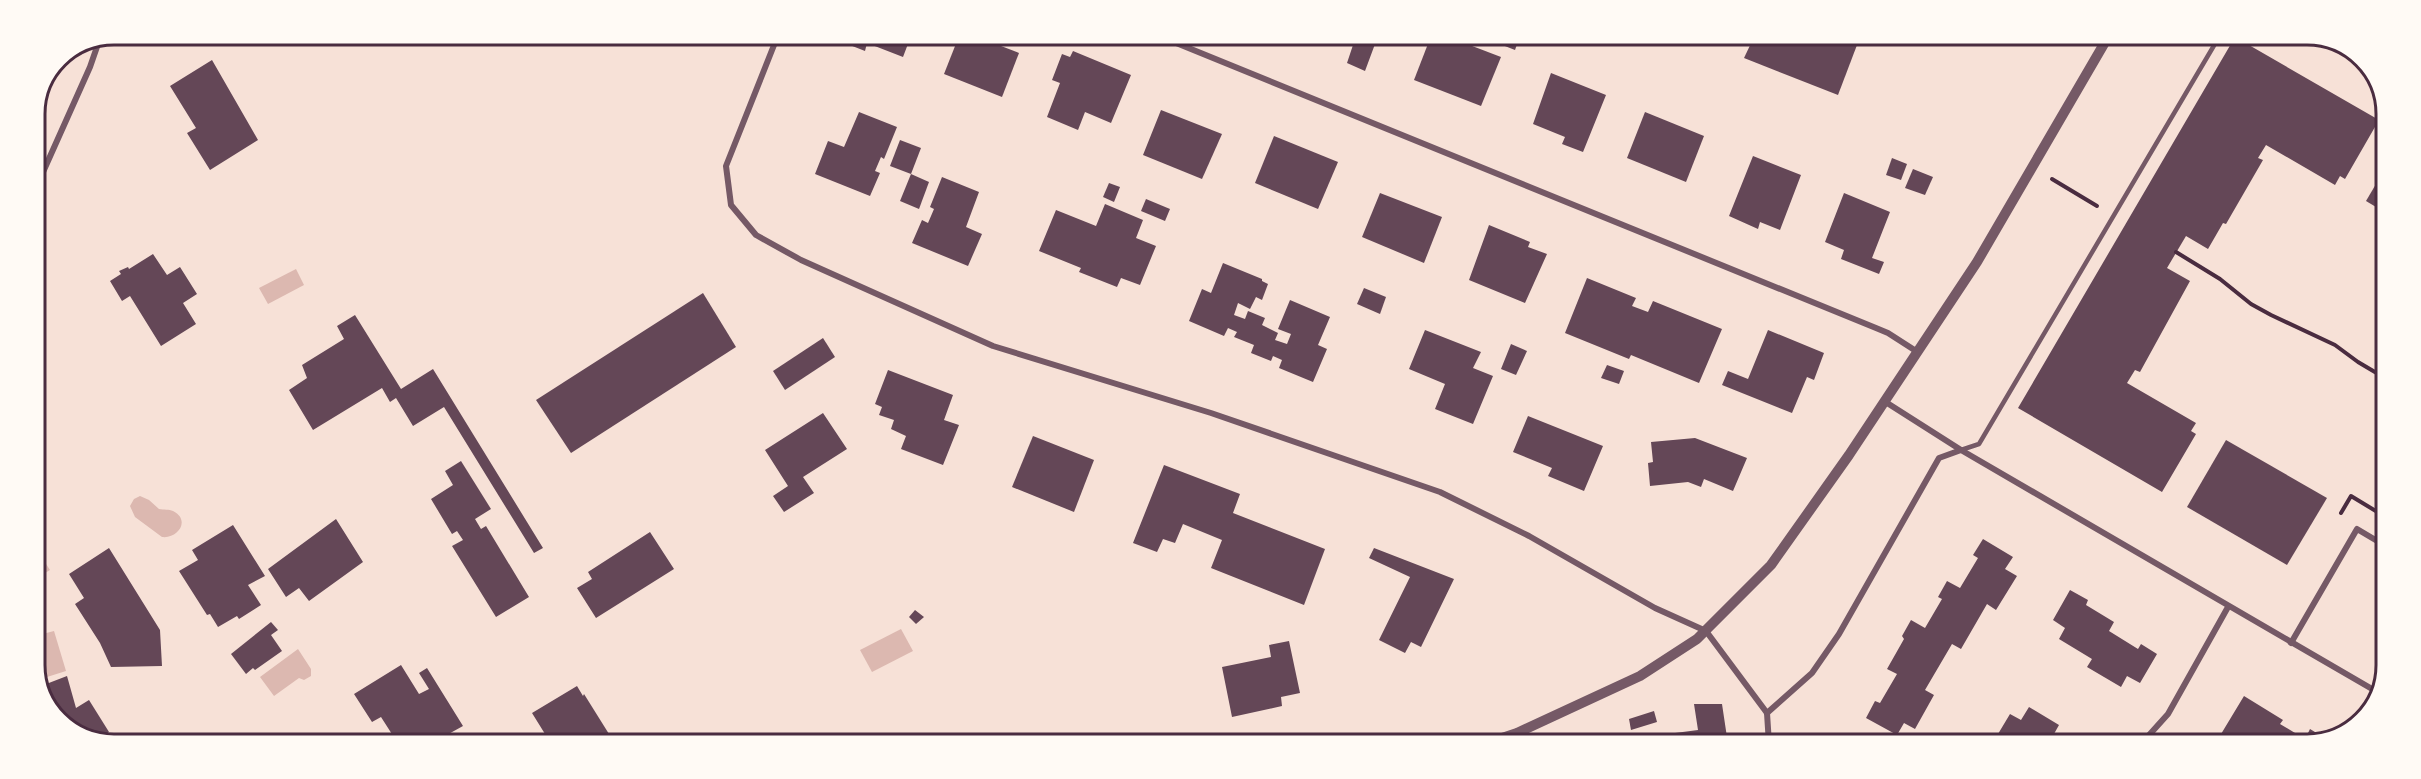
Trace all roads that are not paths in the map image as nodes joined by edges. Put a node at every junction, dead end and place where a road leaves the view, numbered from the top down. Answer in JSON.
{"nodes":[{"id":1,"x":774,"y":45,"type":"edge"},
{"id":2,"x":1181,"y":45,"type":"edge"},
{"id":3,"x":2103,"y":45,"type":"edge"},
{"id":4,"x":2214,"y":45,"type":"edge"},
{"id":5,"x":97,"y":47,"type":"edge"},
{"id":6,"x":45,"y":166,"type":"edge"},
{"id":7,"x":1916,"y":351,"type":"junction"},
{"id":8,"x":1883,"y":401,"type":"junction"},
{"id":9,"x":1961,"y":450,"type":"junction"},
{"id":10,"x":2376,"y":540,"type":"edge"},
{"id":11,"x":2228,"y":607,"type":"junction"},
{"id":12,"x":1706,"y":631,"type":"junction"},
{"id":13,"x":2291,"y":643,"type":"junction"},
{"id":14,"x":2372,"y":689,"type":"edge"},
{"id":15,"x":1767,"y":713,"type":"junction"},
{"id":16,"x":1514,"y":734,"type":"edge"},
{"id":17,"x":1768,"y":734,"type":"edge"},
{"id":18,"x":2150,"y":734,"type":"edge"}],
"edges":[{"from":1,"to":12,"type":"street"},
{"from":2,"to":7,"type":"street"},
{"from":3,"to":7,"type":"street"},
{"from":4,"to":9,"type":"lane"},
{"from":5,"to":6,"type":"street"},
{"from":7,"to":8,"type":"street"},
{"from":8,"to":9,"type":"street"},
{"from":8,"to":12,"type":"street"},
{"from":9,"to":11,"type":"street"},
{"from":9,"to":15,"type":"street"},
{"from":10,"to":13,"type":"street"},
{"from":11,"to":13,"type":"street"},
{"from":11,"to":18,"type":"street"},
{"from":12,"to":15,"type":"street"},
{"from":12,"to":16,"type":"street"},
{"from":13,"to":14,"type":"street"},
{"from":15,"to":17,"type":"street"}]}
